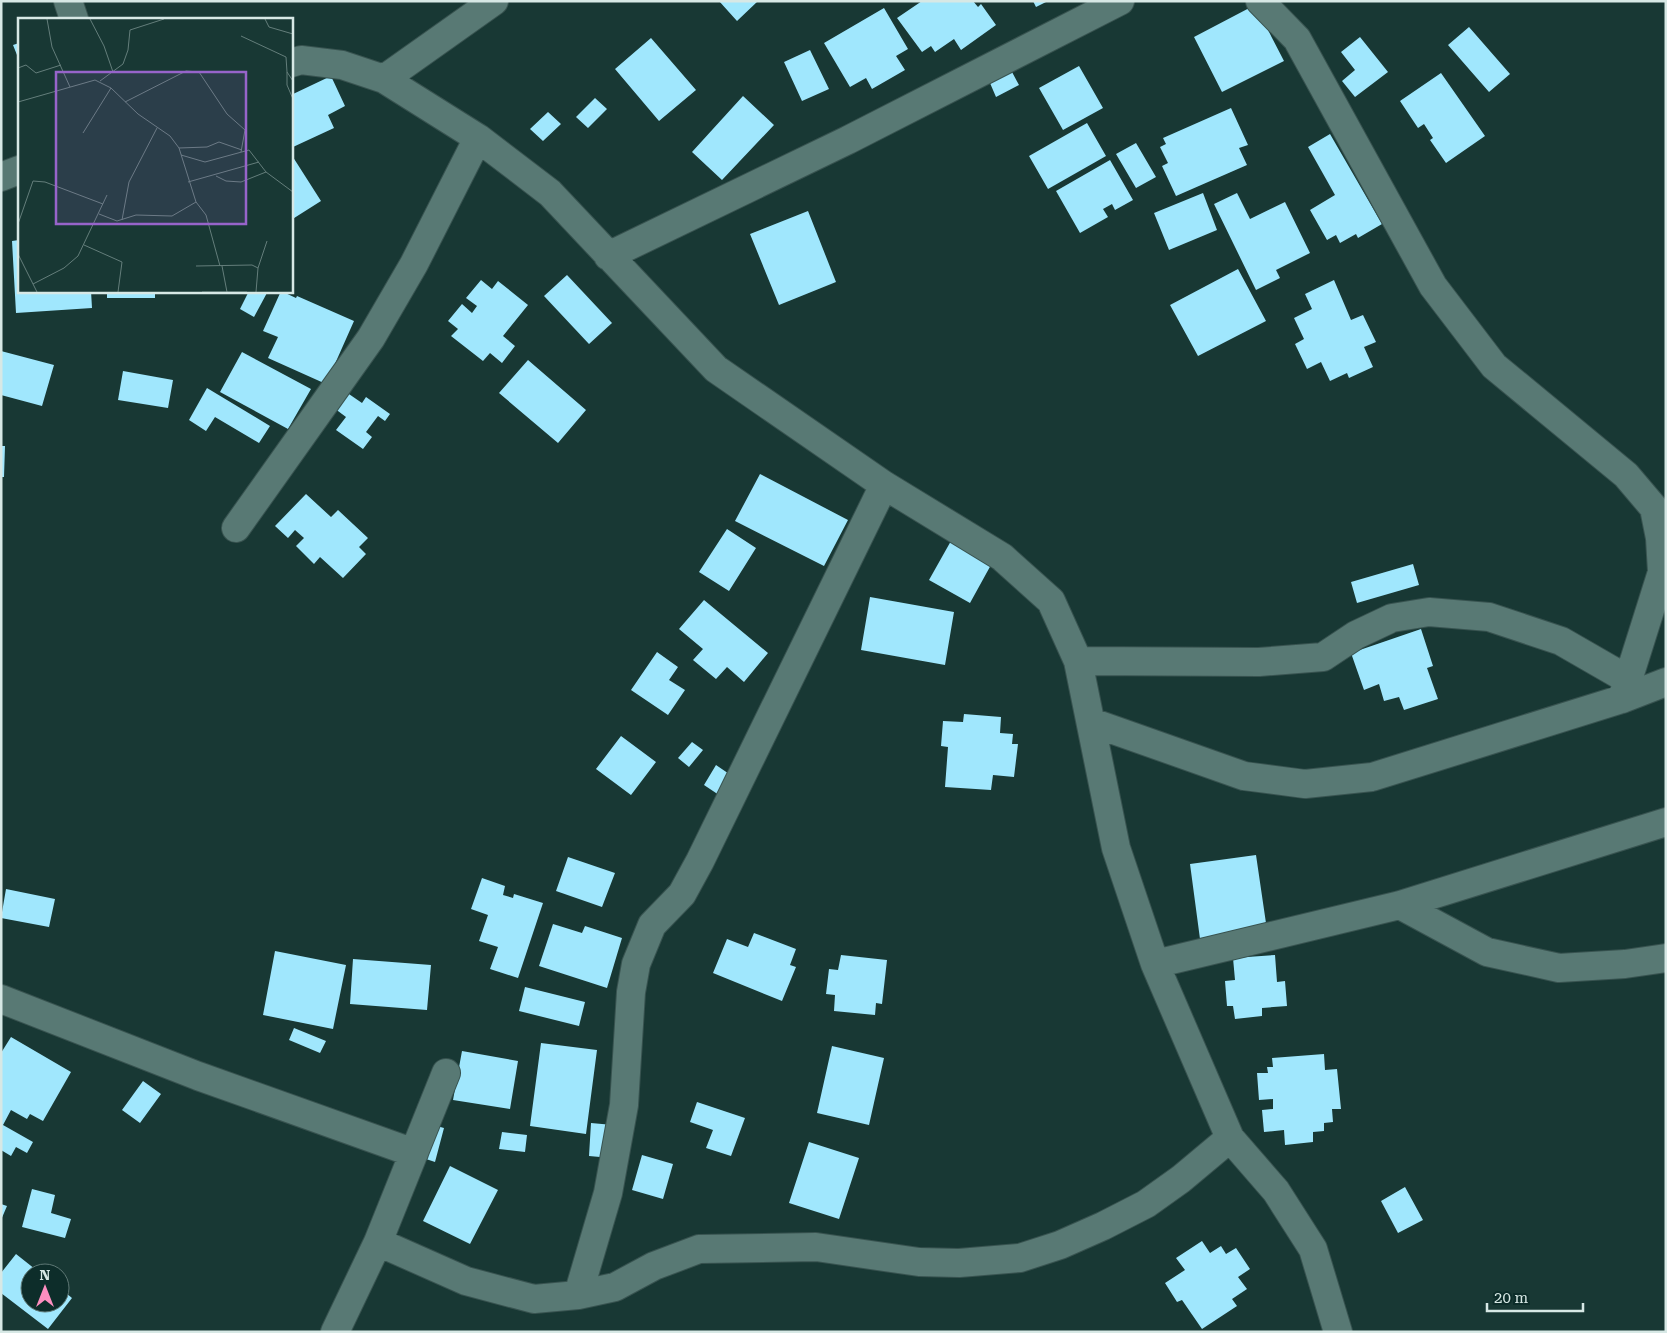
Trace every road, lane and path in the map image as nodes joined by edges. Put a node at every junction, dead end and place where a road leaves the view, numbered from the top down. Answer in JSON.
{"nodes":[{"id":1,"x":68,"y":1,"type":"edge"},
{"id":2,"x":494,"y":1,"type":"edge"},
{"id":3,"x":1120,"y":1,"type":"edge"},
{"id":4,"x":1260,"y":1,"type":"edge"},
{"id":5,"x":74,"y":18,"type":"edge"},
{"id":6,"x":292,"y":63,"type":"edge"},
{"id":7,"x":384,"y":79,"type":"junction"},
{"id":8,"x":478,"y":138,"type":"junction"},
{"id":9,"x":18,"y":170,"type":"edge"},
{"id":10,"x":1,"y":177,"type":"edge"},
{"id":11,"x":608,"y":256,"type":"junction"},
{"id":12,"x":884,"y":485,"type":"junction"},
{"id":13,"x":236,"y":528,"type":"dead end"},
{"id":14,"x":1078,"y":661,"type":"junction"},
{"id":15,"x":1666,"y":682,"type":"edge"},
{"id":16,"x":1625,"y":689,"type":"junction"},
{"id":17,"x":1091,"y":722,"type":"junction"},
{"id":18,"x":1666,"y":822,"type":"edge"},
{"id":19,"x":1400,"y":904,"type":"junction"},
{"id":20,"x":1666,"y":958,"type":"edge"},
{"id":21,"x":1155,"y":964,"type":"junction"},
{"id":22,"x":1,"y":999,"type":"edge"},
{"id":23,"x":446,"y":1073,"type":"dead end"},
{"id":24,"x":1230,"y":1138,"type":"junction"},
{"id":25,"x":414,"y":1152,"type":"junction"},
{"id":26,"x":378,"y":1242,"type":"junction"},
{"id":27,"x":578,"y":1295,"type":"junction"},
{"id":28,"x":335,"y":1332,"type":"edge"},
{"id":29,"x":1338,"y":1332,"type":"edge"}],
"edges":[{"from":1,"to":5,"type":"street"},
{"from":2,"to":7,"type":"street"},
{"from":3,"to":11,"type":"street"},
{"from":4,"to":16,"type":"street"},
{"from":6,"to":7,"type":"street"},
{"from":7,"to":8,"type":"street"},
{"from":8,"to":11,"type":"street"},
{"from":8,"to":13,"type":"street"},
{"from":9,"to":10,"type":"street"},
{"from":11,"to":12,"type":"street"},
{"from":12,"to":14,"type":"street"},
{"from":12,"to":27,"type":"street"},
{"from":14,"to":16,"type":"street"},
{"from":14,"to":17,"type":"street"},
{"from":15,"to":16,"type":"street"},
{"from":16,"to":17,"type":"street"},
{"from":17,"to":21,"type":"street"},
{"from":18,"to":19,"type":"street"},
{"from":19,"to":20,"type":"street"},
{"from":19,"to":21,"type":"street"},
{"from":21,"to":24,"type":"street"},
{"from":22,"to":25,"type":"street"},
{"from":23,"to":25,"type":"street"},
{"from":24,"to":27,"type":"street"},
{"from":24,"to":29,"type":"street"},
{"from":25,"to":26,"type":"street"},
{"from":26,"to":27,"type":"street"},
{"from":26,"to":28,"type":"street"}]}
